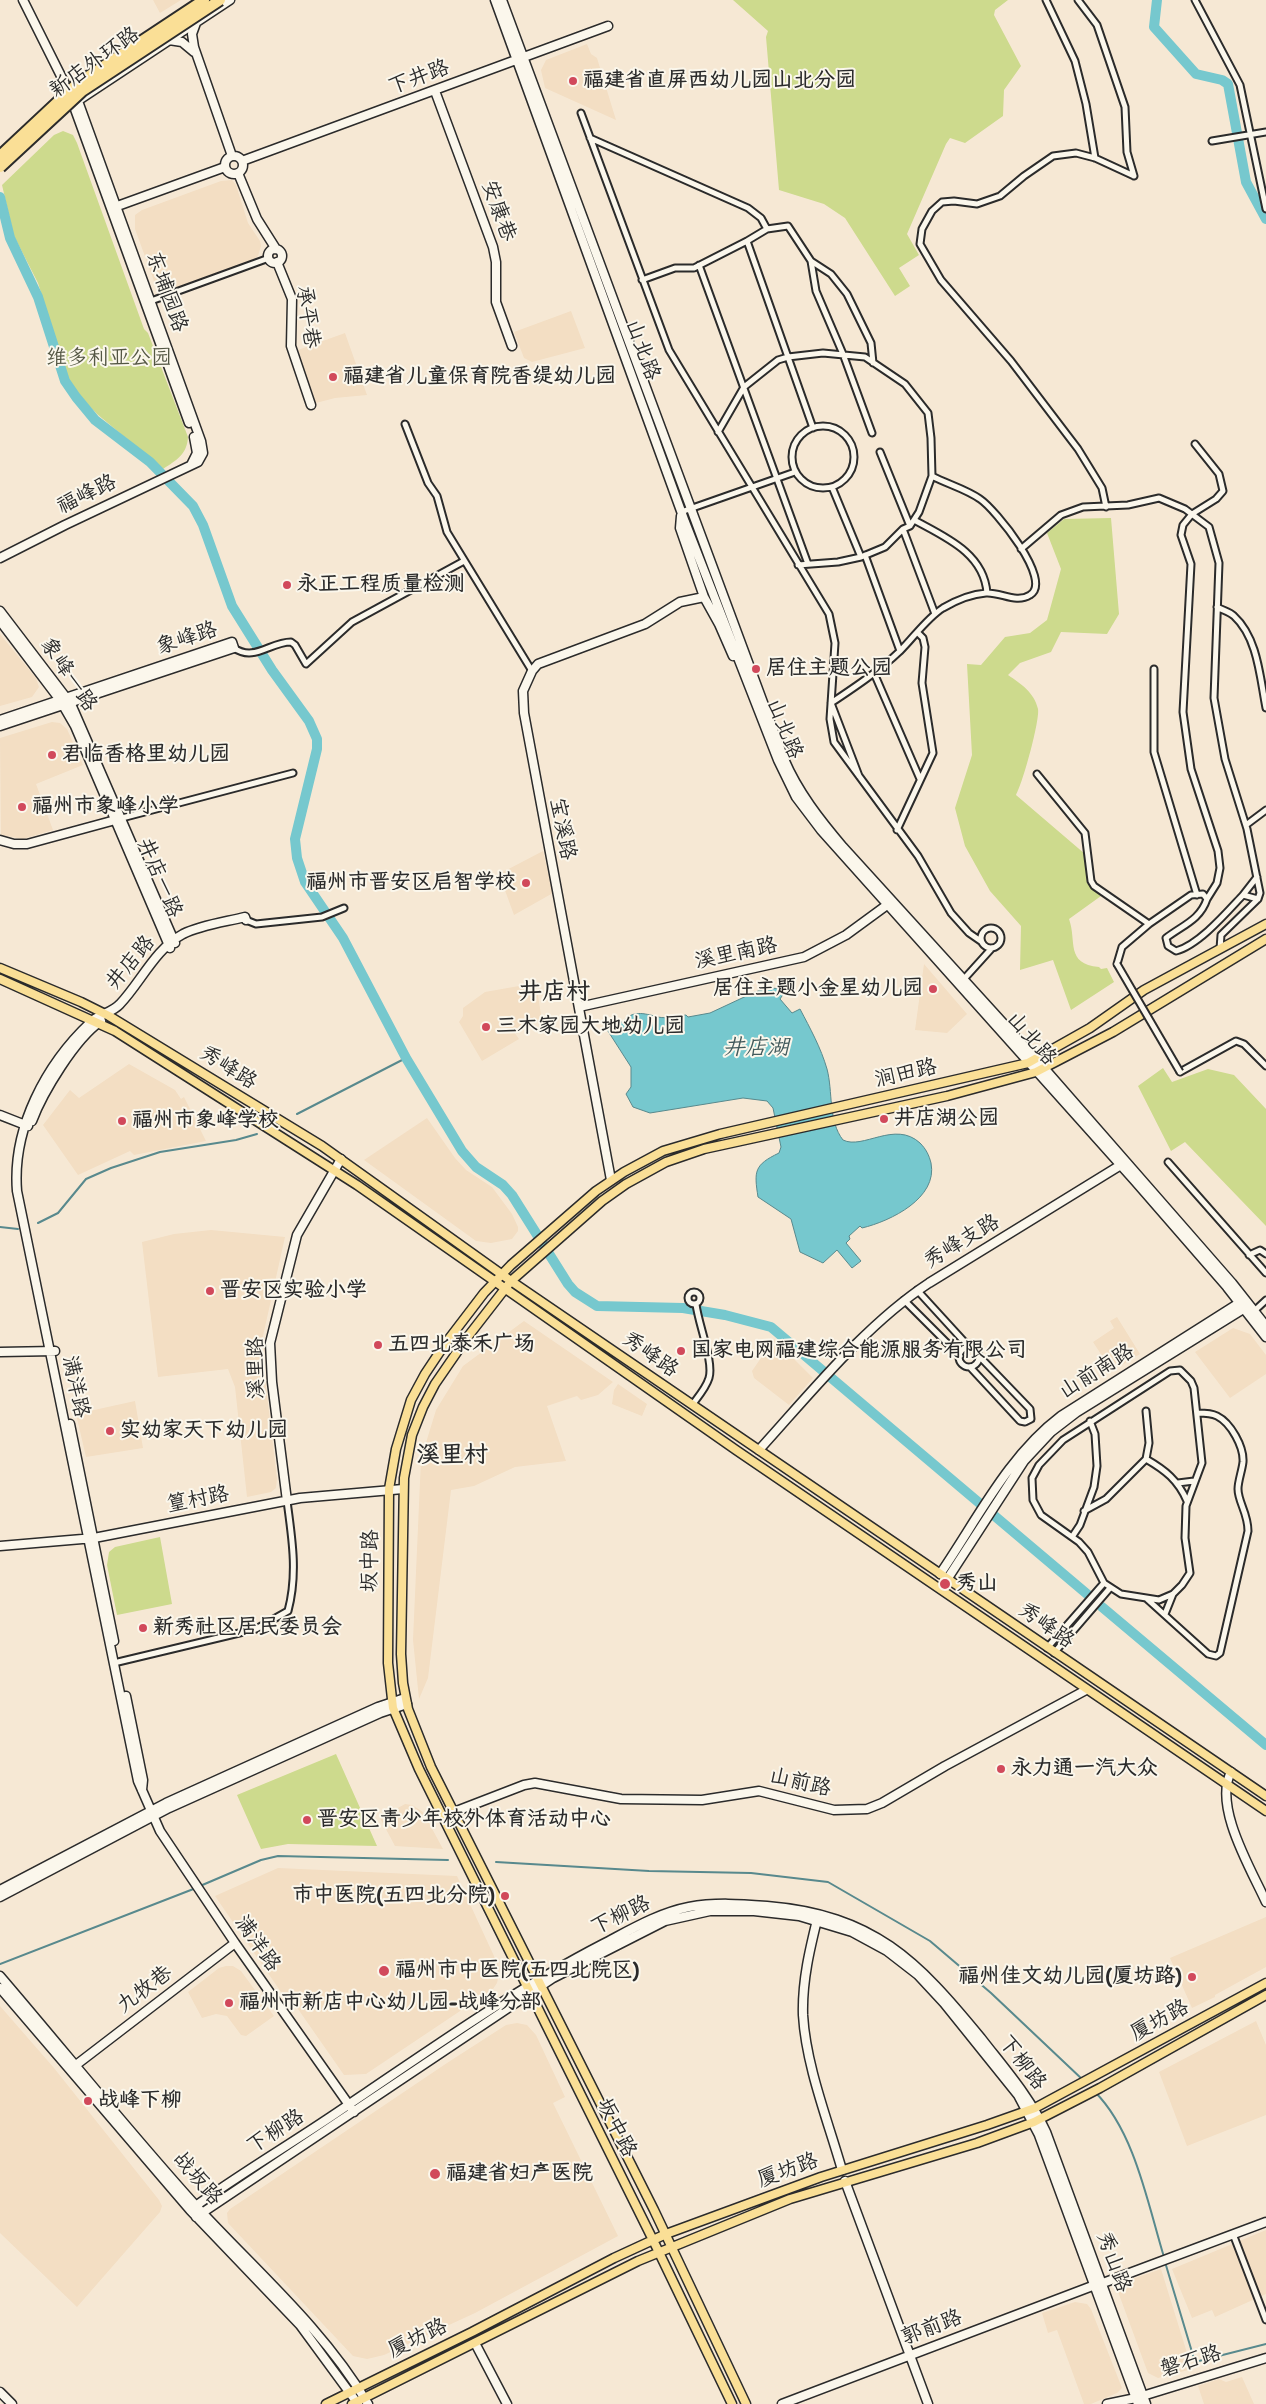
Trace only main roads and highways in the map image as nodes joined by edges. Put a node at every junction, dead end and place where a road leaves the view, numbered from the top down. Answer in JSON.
{"nodes":[{"id":1,"x":205,"y":0,"type":"edge"},
{"id":2,"x":220,"y":0,"type":"edge"},
{"id":3,"x":0,"y":156,"type":"edge"},
{"id":4,"x":5,"y":165,"type":"edge"},
{"id":5,"x":1266,"y":924,"type":"edge"},
{"id":6,"x":1266,"y":939,"type":"edge"},
{"id":7,"x":0,"y":968,"type":"edge"},
{"id":8,"x":0,"y":980,"type":"edge"},
{"id":9,"x":501,"y":1274,"type":"junction"},
{"id":10,"x":494,"y":1280,"type":"junction"},
{"id":11,"x":511,"y":1281,"type":"junction"},
{"id":12,"x":504,"y":1288,"type":"junction"},
{"id":13,"x":1266,"y":1796,"type":"edge"},
{"id":14,"x":1266,"y":1810,"type":"edge"},
{"id":15,"x":1266,"y":1983,"type":"edge"},
{"id":16,"x":1266,"y":1995,"type":"edge"},
{"id":17,"x":666,"y":2234,"type":"junction"},
{"id":18,"x":653,"y":2240,"type":"junction"},
{"id":19,"x":672,"y":2246,"type":"junction"},
{"id":20,"x":659,"y":2252,"type":"junction"},
{"id":21,"x":366,"y":2401,"type":"edge"},
{"id":22,"x":355,"y":2403,"type":"edge"},
{"id":23,"x":326,"y":2404,"type":"edge"},
{"id":24,"x":732,"y":2404,"type":"edge"},
{"id":25,"x":746,"y":2404,"type":"edge"}],
"edges":[{"from":1,"to":3,"type":"highway","name":"新店外环路","bridge":true},
{"from":2,"to":4,"type":"highway","name":"新店外环路","bridge":true},
{"from":5,"to":9,"type":"main road","name":"涧田路"},
{"from":6,"to":11,"type":"main road","name":"涧田路"},
{"from":7,"to":9,"type":"main road","name":"秀峰路"},
{"from":8,"to":10,"type":"main road","name":"秀峰路"},
{"from":9,"to":10,"type":"main road","name":"坂中路"},
{"from":9,"to":11,"type":"main road","name":"秀峰路"},
{"from":10,"to":12,"type":"main road","name":"秀峰路"},
{"from":10,"to":18,"type":"main road","name":"坂中路"},
{"from":11,"to":12,"type":"main road"},
{"from":11,"to":13,"type":"main road","name":"秀峰路"},
{"from":12,"to":14,"type":"main road","name":"秀峰路"},
{"from":12,"to":17,"type":"main road","name":"坂中路"},
{"from":15,"to":17,"type":"main road","name":"厦坊路"},
{"from":16,"to":19,"type":"main road","name":"厦坊路"},
{"from":17,"to":18,"type":"main road","name":"厦坊路"},
{"from":17,"to":19,"type":"main road","name":"坂中路"},
{"from":18,"to":20,"type":"main road","name":"坂中路"},
{"from":18,"to":23,"type":"main road","name":"厦坊路"},
{"from":19,"to":20,"type":"main road","name":"厦坊路"},
{"from":19,"to":25,"type":"main road","name":"坂中路"},
{"from":20,"to":21,"type":"main road","name":"厦坊路"},
{"from":20,"to":24,"type":"main road","name":"坂中路"},
{"from":21,"to":22,"type":"main road","name":"厦坊路"}]}
